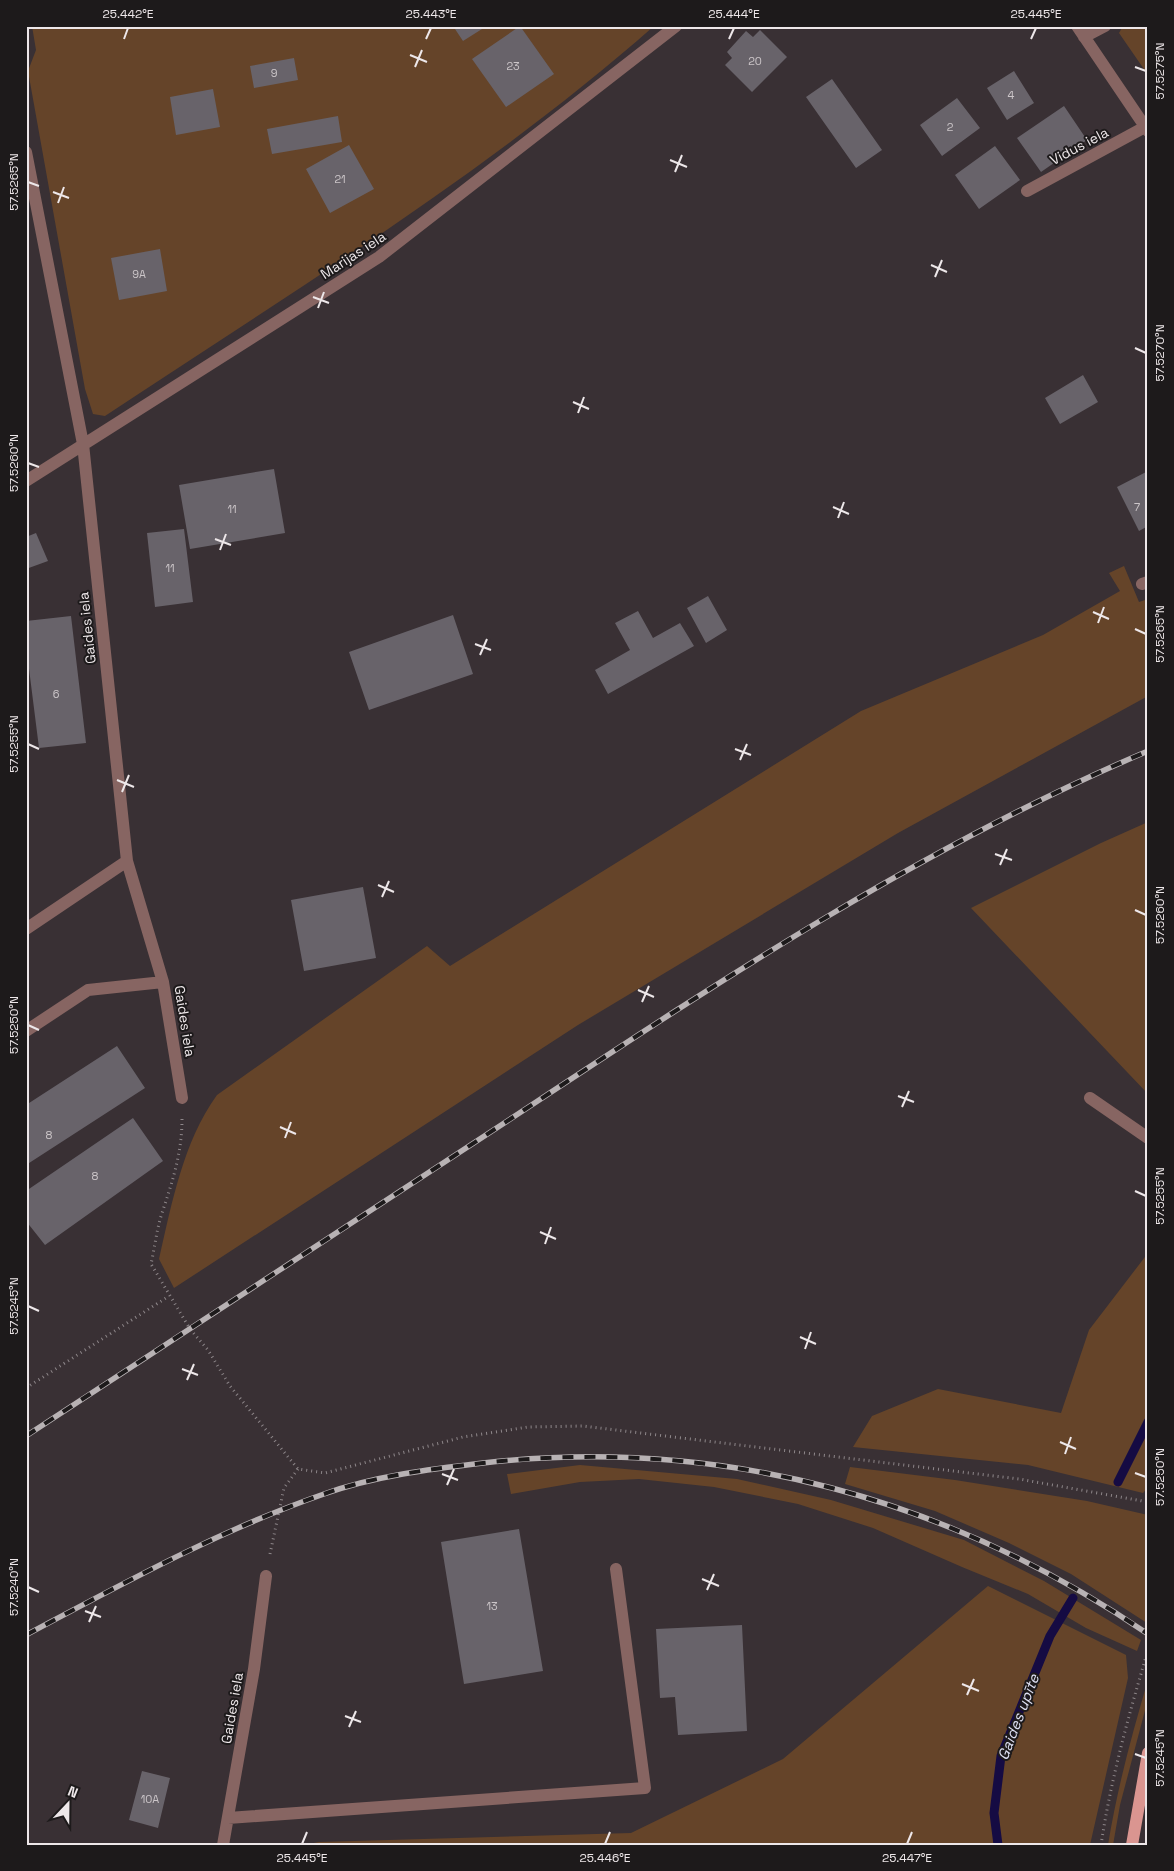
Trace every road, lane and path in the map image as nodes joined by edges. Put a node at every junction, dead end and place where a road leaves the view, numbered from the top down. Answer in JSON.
{"nodes":[{"id":1,"x":676,"y":26,"type":"edge"},
{"id":2,"x":1105,"y":26,"type":"edge"},
{"id":3,"x":1081,"y":31,"type":"edge"},
{"id":4,"x":1146,"y":129,"type":"edge"},
{"id":5,"x":26,"y":152,"type":"edge"},
{"id":6,"x":1027,"y":191,"type":"dead end"},
{"id":7,"x":83,"y":444,"type":"junction"},
{"id":8,"x":26,"y":481,"type":"edge"},
{"id":9,"x":127,"y":861,"type":"junction"},
{"id":10,"x":26,"y":929,"type":"edge"},
{"id":11,"x":164,"y":982,"type":"junction"},
{"id":12,"x":26,"y":1031,"type":"edge"},
{"id":13,"x":182,"y":1098,"type":"joint"},
{"id":14,"x":1090,"y":1098,"type":"dead end"},
{"id":15,"x":1148,"y":1138,"type":"edge"},
{"id":16,"x":170,"y":1296,"type":"junction"},
{"id":17,"x":26,"y":1388,"type":"edge"},
{"id":18,"x":298,"y":1469,"type":"junction"},
{"id":19,"x":1148,"y":1502,"type":"edge"},
{"id":20,"x":616,"y":1569,"type":"dead end"},
{"id":21,"x":266,"y":1576,"type":"joint"},
{"id":22,"x":1148,"y":1650,"type":"edge"},
{"id":23,"x":1148,"y":1753,"type":"edge"},
{"id":24,"x":228,"y":1818,"type":"junction"},
{"id":25,"x":223,"y":1845,"type":"edge"},
{"id":26,"x":1101,"y":1845,"type":"edge"},
{"id":27,"x":1132,"y":1845,"type":"edge"}],
"edges":[{"from":1,"to":7,"type":"street","name":"Marijas iela"},
{"from":2,"to":3,"type":"street"},
{"from":3,"to":4,"type":"street"},
{"from":4,"to":6,"type":"street","name":"Vidus iela"},
{"from":5,"to":7,"type":"street","name":"Gaides iela"},
{"from":7,"to":8,"type":"street","name":"Marijas iela"},
{"from":7,"to":9,"type":"street","name":"Gaides iela"},
{"from":9,"to":10,"type":"street"},
{"from":9,"to":11,"type":"street","name":"Gaides iela"},
{"from":11,"to":12,"type":"street"},
{"from":11,"to":13,"type":"street","name":"Gaides iela"},
{"from":13,"to":16,"type":"path"},
{"from":14,"to":15,"type":"street"},
{"from":16,"to":17,"type":"path"},
{"from":16,"to":18,"type":"path"},
{"from":18,"to":19,"type":"path"},
{"from":18,"to":21,"type":"path"},
{"from":20,"to":24,"type":"street"},
{"from":21,"to":24,"type":"street","name":"Gaides iela"},
{"from":22,"to":26,"type":"path"},
{"from":23,"to":27,"type":"main road"},
{"from":24,"to":25,"type":"street","name":"Gaides iela"}]}
